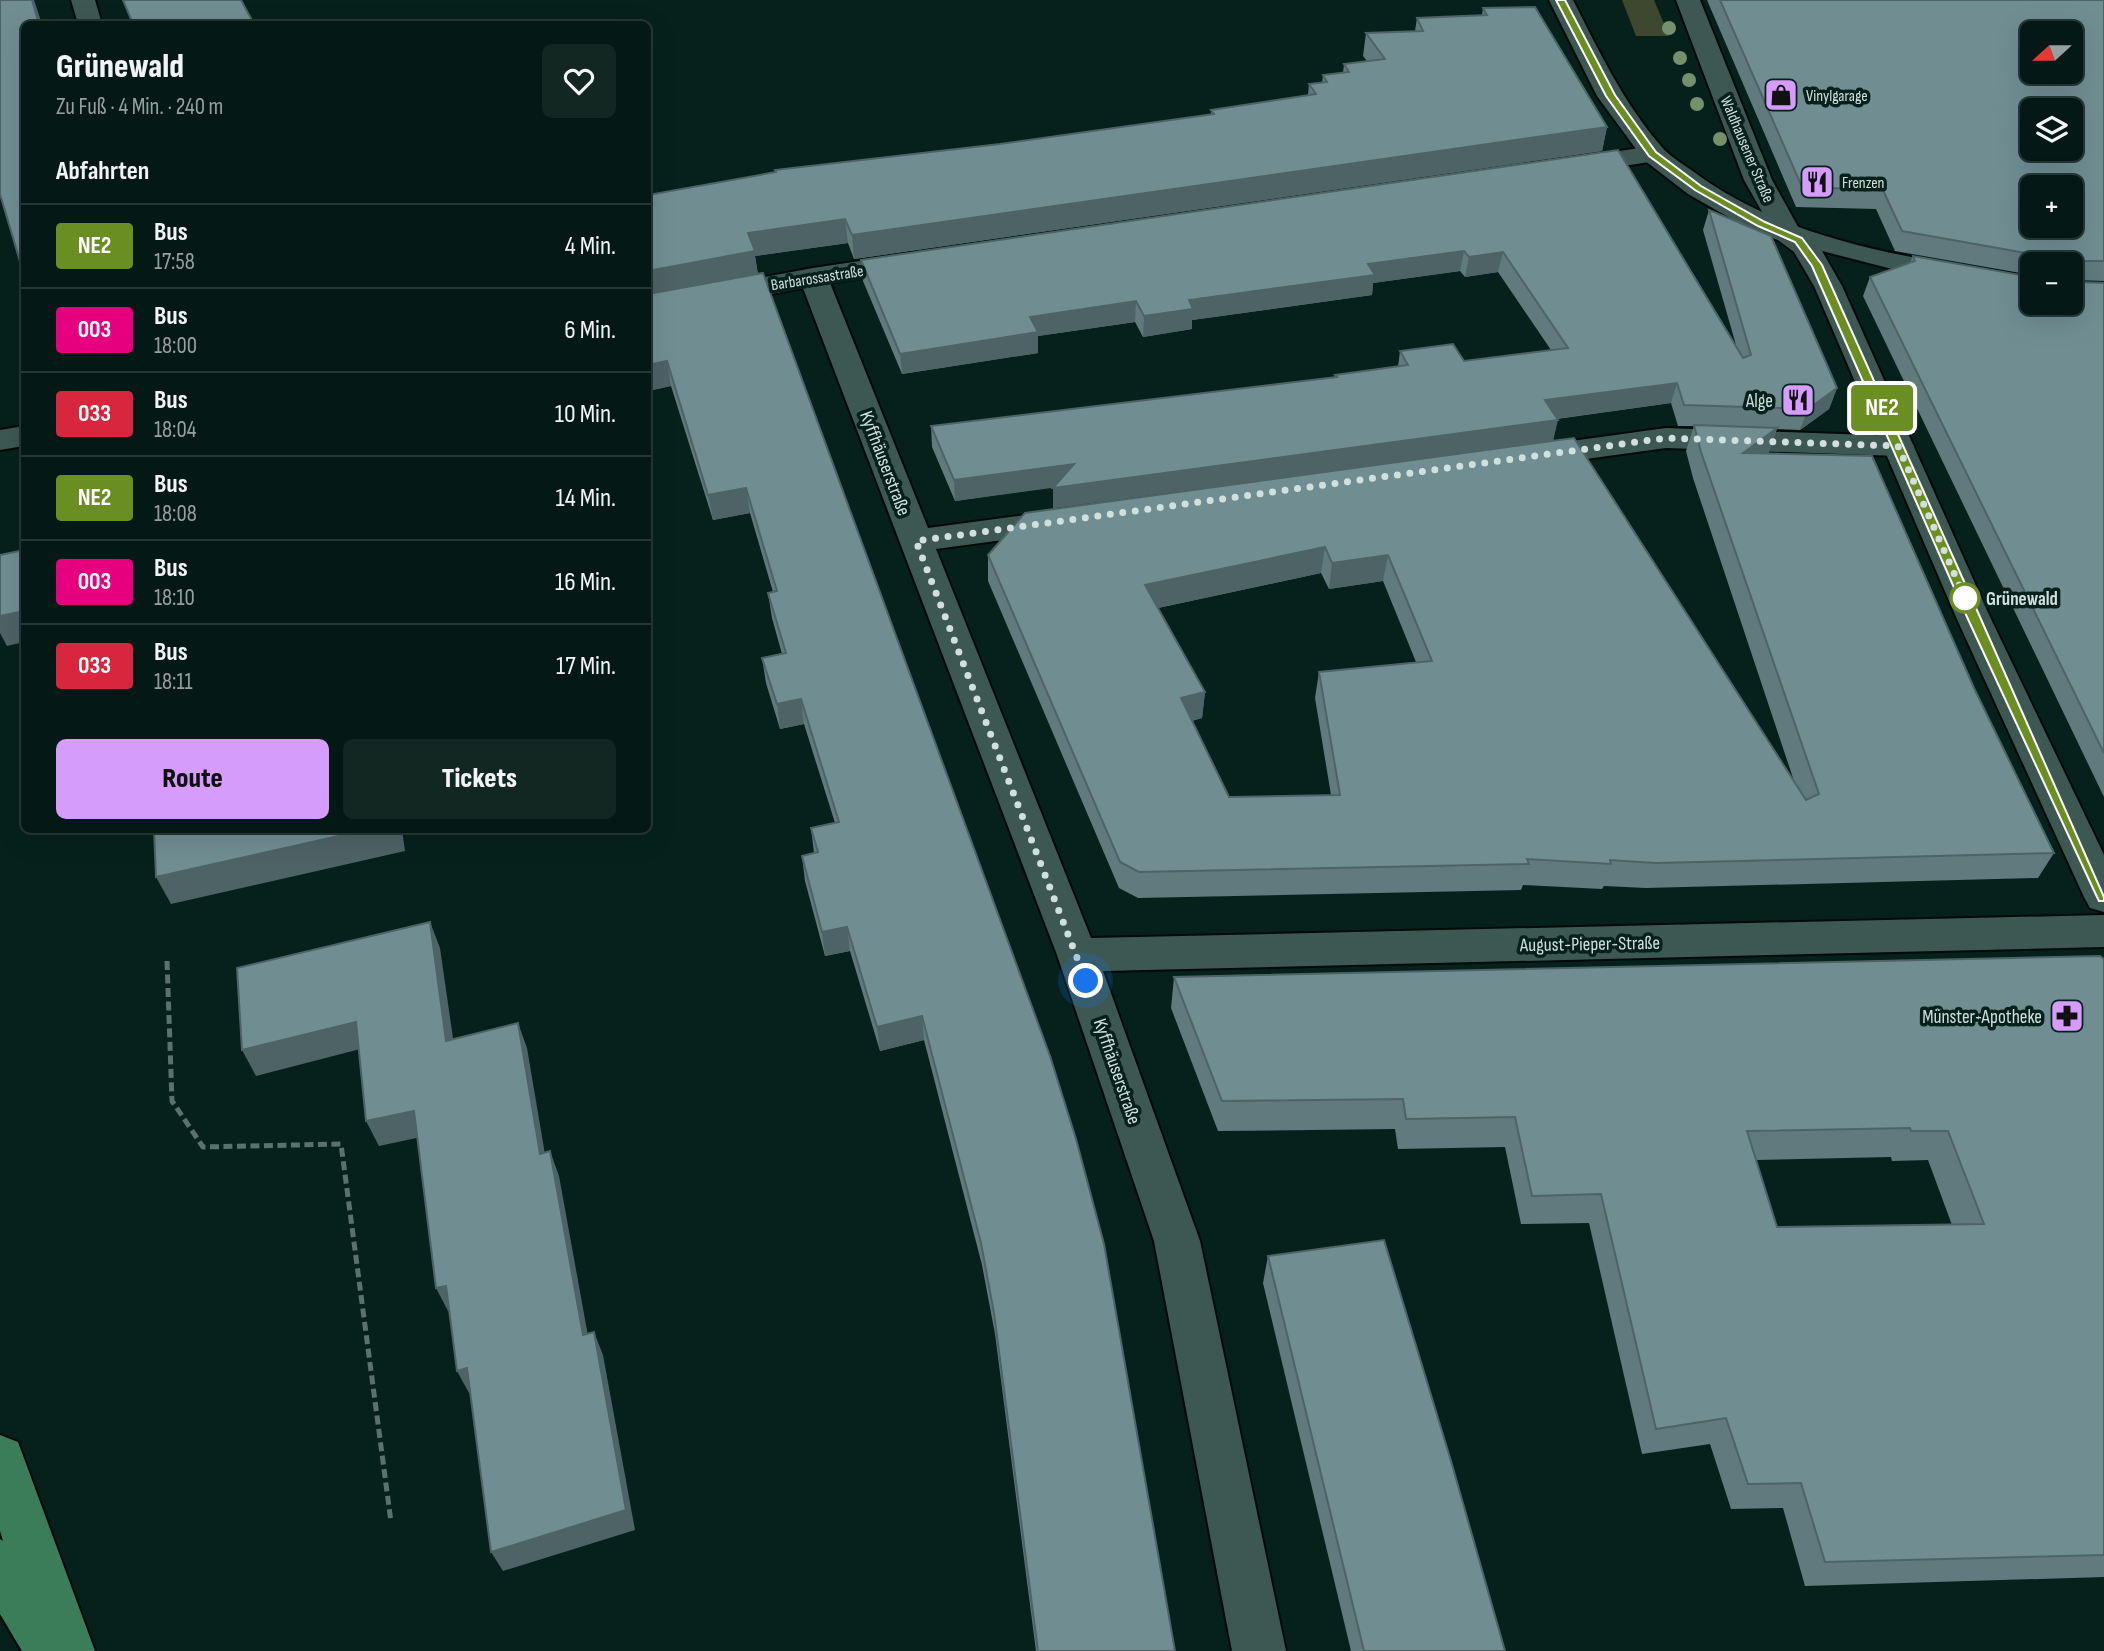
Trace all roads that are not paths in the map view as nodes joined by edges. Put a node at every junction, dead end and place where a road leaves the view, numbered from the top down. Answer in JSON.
{"nodes":[{"id":1,"x":83,"y":0,"type":"edge"},
{"id":2,"x":1561,"y":0,"type":"edge"},
{"id":3,"x":1688,"y":0,"type":"edge"},
{"id":4,"x":89,"y":21,"type":"edge"},
{"id":5,"x":1653,"y":154,"type":"junction"},
{"id":6,"x":1548,"y":169,"type":"edge"},
{"id":7,"x":1788,"y":234,"type":"junction"},
{"id":8,"x":1869,"y":255,"type":"junction"},
{"id":9,"x":943,"y":257,"type":"edge"},
{"id":10,"x":813,"y":276,"type":"junction"},
{"id":11,"x":2020,"y":284,"type":"edge"},
{"id":12,"x":1828,"y":286,"type":"junction"},
{"id":13,"x":651,"y":307,"type":"edge"},
{"id":14,"x":21,"y":436,"type":"edge"},
{"id":15,"x":0,"y":440,"type":"edge"},
{"id":16,"x":1898,"y":446,"type":"junction"},
{"id":17,"x":1502,"y":460,"type":"edge"},
{"id":18,"x":1092,"y":517,"type":"edge"},
{"id":19,"x":916,"y":541,"type":"junction"},
{"id":20,"x":2104,"y":897,"type":"edge"},
{"id":21,"x":2104,"y":931,"type":"edge"},
{"id":22,"x":1077,"y":955,"type":"junction"},
{"id":23,"x":0,"y":1459,"type":"edge"},
{"id":24,"x":0,"y":1565,"type":"edge"},
{"id":25,"x":52,"y":1651,"type":"edge"},
{"id":26,"x":68,"y":1651,"type":"edge"},
{"id":27,"x":1259,"y":1651,"type":"edge"}],
"edges":[{"from":1,"to":4,"type":"street"},
{"from":2,"to":5,"type":"street"},
{"from":3,"to":7,"type":"street","name":"Waldhausener Straße"},
{"from":5,"to":6,"type":"street"},
{"from":5,"to":7,"type":"street"},
{"from":7,"to":8,"type":"street"},
{"from":7,"to":12,"type":"street","name":"Waldhausener Straße"},
{"from":8,"to":11,"type":"street"},
{"from":8,"to":12,"type":"street"},
{"from":9,"to":10,"type":"street","name":"Barbarossastraße"},
{"from":10,"to":13,"type":"street","name":"Barbarossastraße"},
{"from":10,"to":19,"type":"street","name":"Kyffhäuserstraße"},
{"from":12,"to":16,"type":"street","name":"Waldhausener Straße"},
{"from":14,"to":15,"type":"street"},
{"from":16,"to":17,"type":"street"},
{"from":16,"to":20,"type":"street","name":"Waldhausener Straße"},
{"from":18,"to":19,"type":"street"},
{"from":19,"to":22,"type":"street","name":"Kyffhäuserstraße"},
{"from":21,"to":22,"type":"street","name":"August-Pieper-Straße"},
{"from":22,"to":27,"type":"street","name":"Kyffhäuserstraße"},
{"from":23,"to":26,"type":"main road"},
{"from":24,"to":25,"type":"main road"}]}
